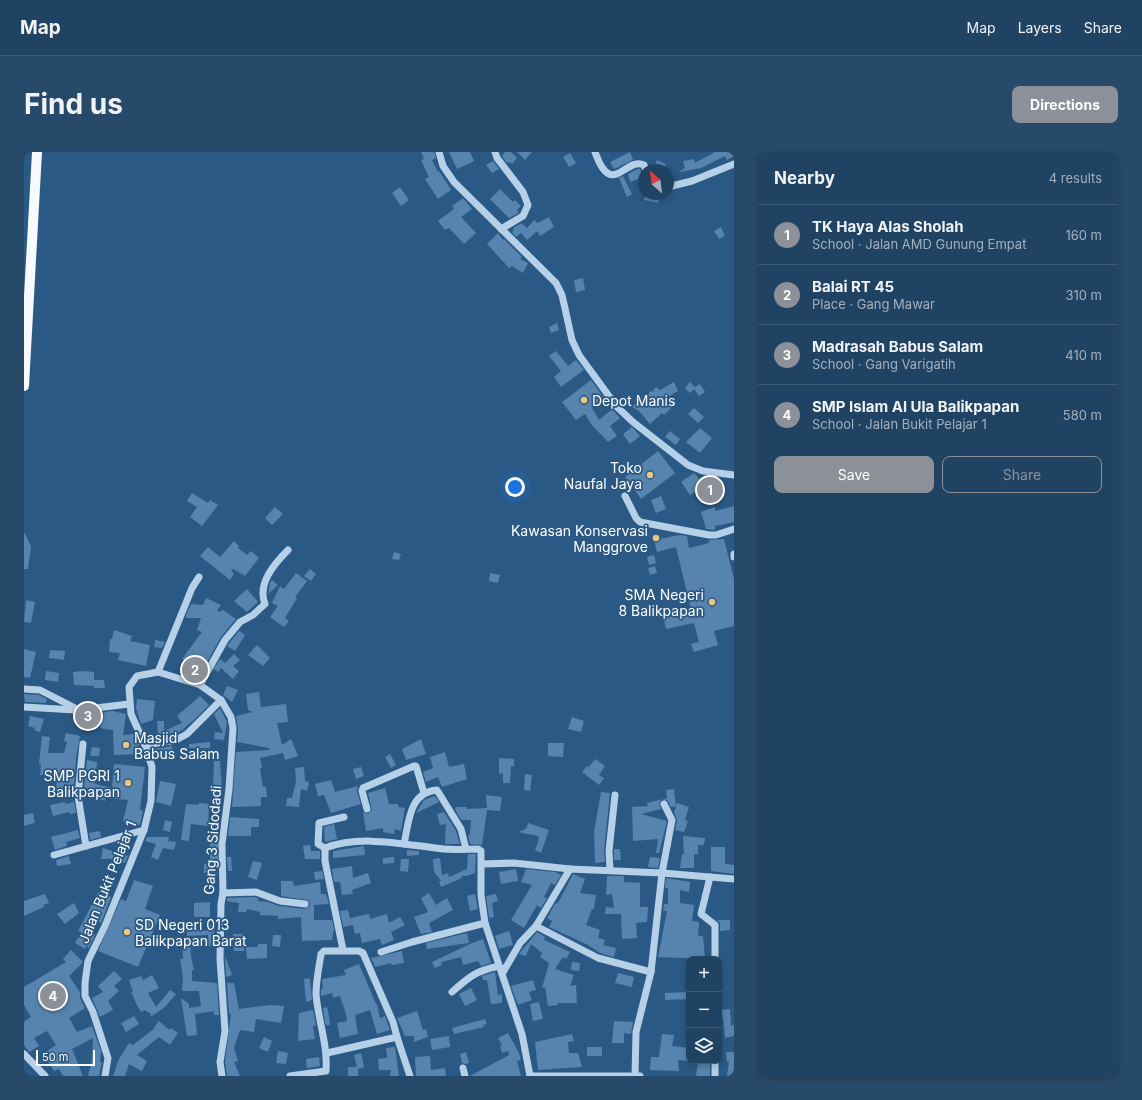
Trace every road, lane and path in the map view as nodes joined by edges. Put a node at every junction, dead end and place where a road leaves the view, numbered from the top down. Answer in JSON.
{"nodes":[{"id":1,"x":37,"y":152,"type":"edge"},
{"id":2,"x":439,"y":152,"type":"edge"},
{"id":3,"x":495,"y":152,"type":"edge"},
{"id":4,"x":595,"y":152,"type":"edge"},
{"id":5,"x":638,"y":164,"type":"edge"},
{"id":6,"x":734,"y":164,"type":"edge"},
{"id":7,"x":674,"y":186,"type":"edge"},
{"id":8,"x":501,"y":230,"type":"junction"},
{"id":9,"x":27,"y":282,"type":"edge"},
{"id":10,"x":24,"y":386,"type":"edge"},
{"id":11,"x":734,"y":475,"type":"edge"},
{"id":12,"x":625,"y":496,"type":"dead end"},
{"id":13,"x":734,"y":529,"type":"edge"},
{"id":14,"x":288,"y":550,"type":"dead end"},
{"id":15,"x":199,"y":577,"type":"dead end"},
{"id":16,"x":158,"y":672,"type":"junction"},
{"id":17,"x":137,"y":676,"type":"joint"},
{"id":18,"x":200,"y":685,"type":"junction"},
{"id":19,"x":24,"y":689,"type":"edge"},
{"id":20,"x":221,"y":700,"type":"junction"},
{"id":21,"x":130,"y":704,"type":"junction"},
{"id":22,"x":24,"y":707,"type":"edge"},
{"id":23,"x":79,"y":710,"type":"junction"},
{"id":24,"x":83,"y":744,"type":"dead end"},
{"id":25,"x":145,"y":745,"type":"junction"},
{"id":26,"x":424,"y":793,"type":"junction"},
{"id":27,"x":615,"y":794,"type":"dead end"},
{"id":28,"x":664,"y":804,"type":"dead end"},
{"id":29,"x":368,"y":809,"type":"dead end"},
{"id":30,"x":344,"y":817,"type":"dead end"},
{"id":31,"x":144,"y":830,"type":"junction"},
{"id":32,"x":404,"y":844,"type":"junction"},
{"id":33,"x":86,"y":846,"type":"junction"},
{"id":34,"x":325,"y":848,"type":"junction"},
{"id":35,"x":466,"y":849,"type":"junction"},
{"id":36,"x":54,"y":855,"type":"dead end"},
{"id":37,"x":482,"y":864,"type":"junction"},
{"id":38,"x":570,"y":869,"type":"junction"},
{"id":39,"x":610,"y":870,"type":"junction"},
{"id":40,"x":662,"y":873,"type":"junction"},
{"id":41,"x":710,"y":877,"type":"junction"},
{"id":42,"x":734,"y":879,"type":"edge"},
{"id":43,"x":223,"y":893,"type":"junction"},
{"id":44,"x":305,"y":904,"type":"dead end"},
{"id":45,"x":485,"y":923,"type":"junction"},
{"id":46,"x":536,"y":926,"type":"junction"},
{"id":47,"x":344,"y":950,"type":"junction"},
{"id":48,"x":381,"y":952,"type":"dead end"},
{"id":49,"x":715,"y":956,"type":"edge"},
{"id":50,"x":499,"y":966,"type":"junction"},
{"id":51,"x":651,"y":972,"type":"junction"},
{"id":52,"x":502,"y":974,"type":"junction"},
{"id":53,"x":452,"y":992,"type":"dead end"},
{"id":54,"x":397,"y":1037,"type":"junction"},
{"id":55,"x":327,"y":1053,"type":"junction"},
{"id":56,"x":24,"y":1054,"type":"edge"},
{"id":57,"x":715,"y":1064,"type":"edge"},
{"id":58,"x":463,"y":1068,"type":"dead end"},
{"id":59,"x":326,"y":1073,"type":"edge"},
{"id":60,"x":308,"y":1074,"type":"edge"},
{"id":61,"x":45,"y":1076,"type":"edge"},
{"id":62,"x":105,"y":1076,"type":"edge"},
{"id":63,"x":222,"y":1076,"type":"edge"},
{"id":64,"x":290,"y":1076,"type":"edge"},
{"id":65,"x":410,"y":1076,"type":"edge"},
{"id":66,"x":465,"y":1076,"type":"edge"},
{"id":67,"x":530,"y":1076,"type":"edge"},
{"id":68,"x":635,"y":1076,"type":"edge"},
{"id":69,"x":640,"y":1076,"type":"edge"},
{"id":70,"x":715,"y":1076,"type":"edge"}],
"edges":[{"from":1,"to":9,"type":"main road"},
{"from":2,"to":8,"type":"street"},
{"from":3,"to":8,"type":"street"},
{"from":4,"to":5,"type":"street"},
{"from":6,"to":7,"type":"street"},
{"from":8,"to":11,"type":"street"},
{"from":9,"to":10,"type":"main road"},
{"from":12,"to":13,"type":"street"},
{"from":14,"to":18,"type":"street"},
{"from":15,"to":16,"type":"street"},
{"from":16,"to":17,"type":"street","name":"Gang 3 Sidodadi"},
{"from":16,"to":18,"type":"street","name":"Gang 3 Sidodadi"},
{"from":17,"to":21,"type":"street","name":"Jalan Bukit Pelajar 1"},
{"from":18,"to":20,"type":"street","name":"Gang 3 Sidodadi"},
{"from":19,"to":23,"type":"street"},
{"from":20,"to":25,"type":"street"},
{"from":20,"to":43,"type":"street","name":"Gang 3 Sidodadi"},
{"from":21,"to":23,"type":"street"},
{"from":21,"to":25,"type":"street","name":"Jalan Bukit Pelajar 1"},
{"from":22,"to":23,"type":"street"},
{"from":24,"to":33,"type":"street"},
{"from":25,"to":31,"type":"street","name":"Jalan Bukit Pelajar 1"},
{"from":26,"to":29,"type":"street"},
{"from":26,"to":32,"type":"street"},
{"from":26,"to":35,"type":"street"},
{"from":27,"to":39,"type":"street"},
{"from":28,"to":40,"type":"street"},
{"from":30,"to":34,"type":"street"},
{"from":31,"to":33,"type":"street"},
{"from":31,"to":62,"type":"street","name":"Jalan Bukit Pelajar 1"},
{"from":32,"to":34,"type":"street"},
{"from":32,"to":35,"type":"street"},
{"from":33,"to":36,"type":"street"},
{"from":34,"to":47,"type":"street"},
{"from":35,"to":37,"type":"street"},
{"from":37,"to":38,"type":"street"},
{"from":37,"to":45,"type":"street"},
{"from":38,"to":39,"type":"street"},
{"from":38,"to":46,"type":"street"},
{"from":39,"to":40,"type":"street"},
{"from":40,"to":41,"type":"street"},
{"from":40,"to":51,"type":"street"},
{"from":41,"to":42,"type":"street"},
{"from":41,"to":49,"type":"street"},
{"from":43,"to":44,"type":"street"},
{"from":43,"to":63,"type":"street","name":"Gang 3 Sidodadi"},
{"from":45,"to":48,"type":"street"},
{"from":45,"to":50,"type":"street"},
{"from":46,"to":51,"type":"street"},
{"from":46,"to":52,"type":"street"},
{"from":47,"to":54,"type":"street"},
{"from":47,"to":55,"type":"street"},
{"from":50,"to":52,"type":"street"},
{"from":50,"to":53,"type":"street"},
{"from":51,"to":68,"type":"street"},
{"from":52,"to":67,"type":"street"},
{"from":54,"to":55,"type":"street"},
{"from":54,"to":65,"type":"street"},
{"from":55,"to":59,"type":"street"},
{"from":56,"to":61,"type":"street"},
{"from":57,"to":70,"type":"street"},
{"from":58,"to":66,"type":"street"},
{"from":59,"to":60,"type":"street"},
{"from":60,"to":64,"type":"street"},
{"from":67,"to":68,"type":"street"},
{"from":68,"to":69,"type":"street"}]}
